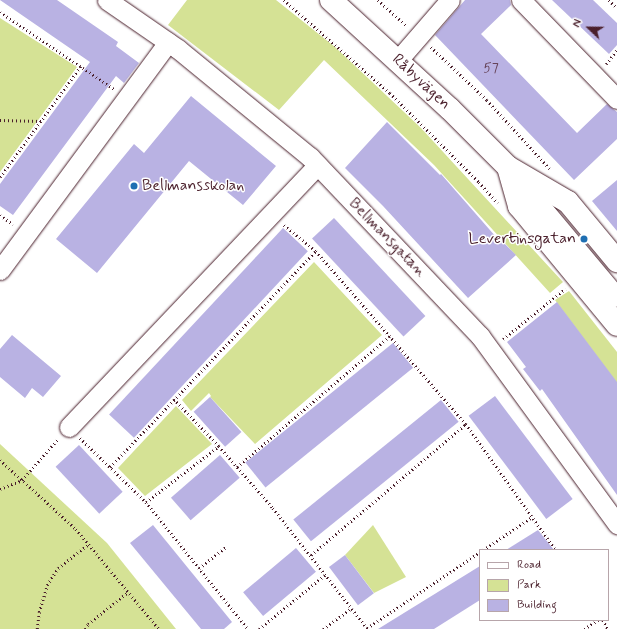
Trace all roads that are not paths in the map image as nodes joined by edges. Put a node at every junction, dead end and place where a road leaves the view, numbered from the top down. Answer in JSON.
{"nodes":[{"id":1,"x":107,"y":0,"type":"edge"},
{"id":2,"x":331,"y":0,"type":"edge"},
{"id":3,"x":450,"y":0,"type":"edge"},
{"id":4,"x":520,"y":0,"type":"edge"},
{"id":5,"x":168,"y":42,"type":"junction"},
{"id":6,"x":398,"y":60,"type":"junction"},
{"id":7,"x":617,"y":99,"type":"edge"},
{"id":8,"x":318,"y":165,"type":"junction"},
{"id":9,"x":508,"y":167,"type":"junction"},
{"id":10,"x":617,"y":261,"type":"edge"},
{"id":11,"x":0,"y":270,"type":"edge"},
{"id":12,"x":617,"y":297,"type":"edge"},
{"id":13,"x":617,"y":325,"type":"edge"},
{"id":14,"x":69,"y":427,"type":"road end"},
{"id":15,"x":617,"y":524,"type":"edge"}],
"edges":[{"from":1,"to":5,"type":"street","name":"Bellmansgatan"},
{"from":2,"to":6,"type":"main road","name":"Råbyvägen"},
{"from":3,"to":6,"type":"street"},
{"from":4,"to":7,"type":"street"},
{"from":5,"to":8,"type":"street","name":"Bellmansgatan"},
{"from":5,"to":11,"type":"street"},
{"from":6,"to":9,"type":"main road","name":"Råbyvägen"},
{"from":8,"to":14,"type":"street"},
{"from":8,"to":15,"type":"street","name":"Bellmansgatan"},
{"from":9,"to":10,"type":"main road","name":"Råbyvägen"},
{"from":9,"to":12,"type":"street","name":"Råbyvägen"},
{"from":9,"to":13,"type":"main road","name":"Råbyvägen"}]}
